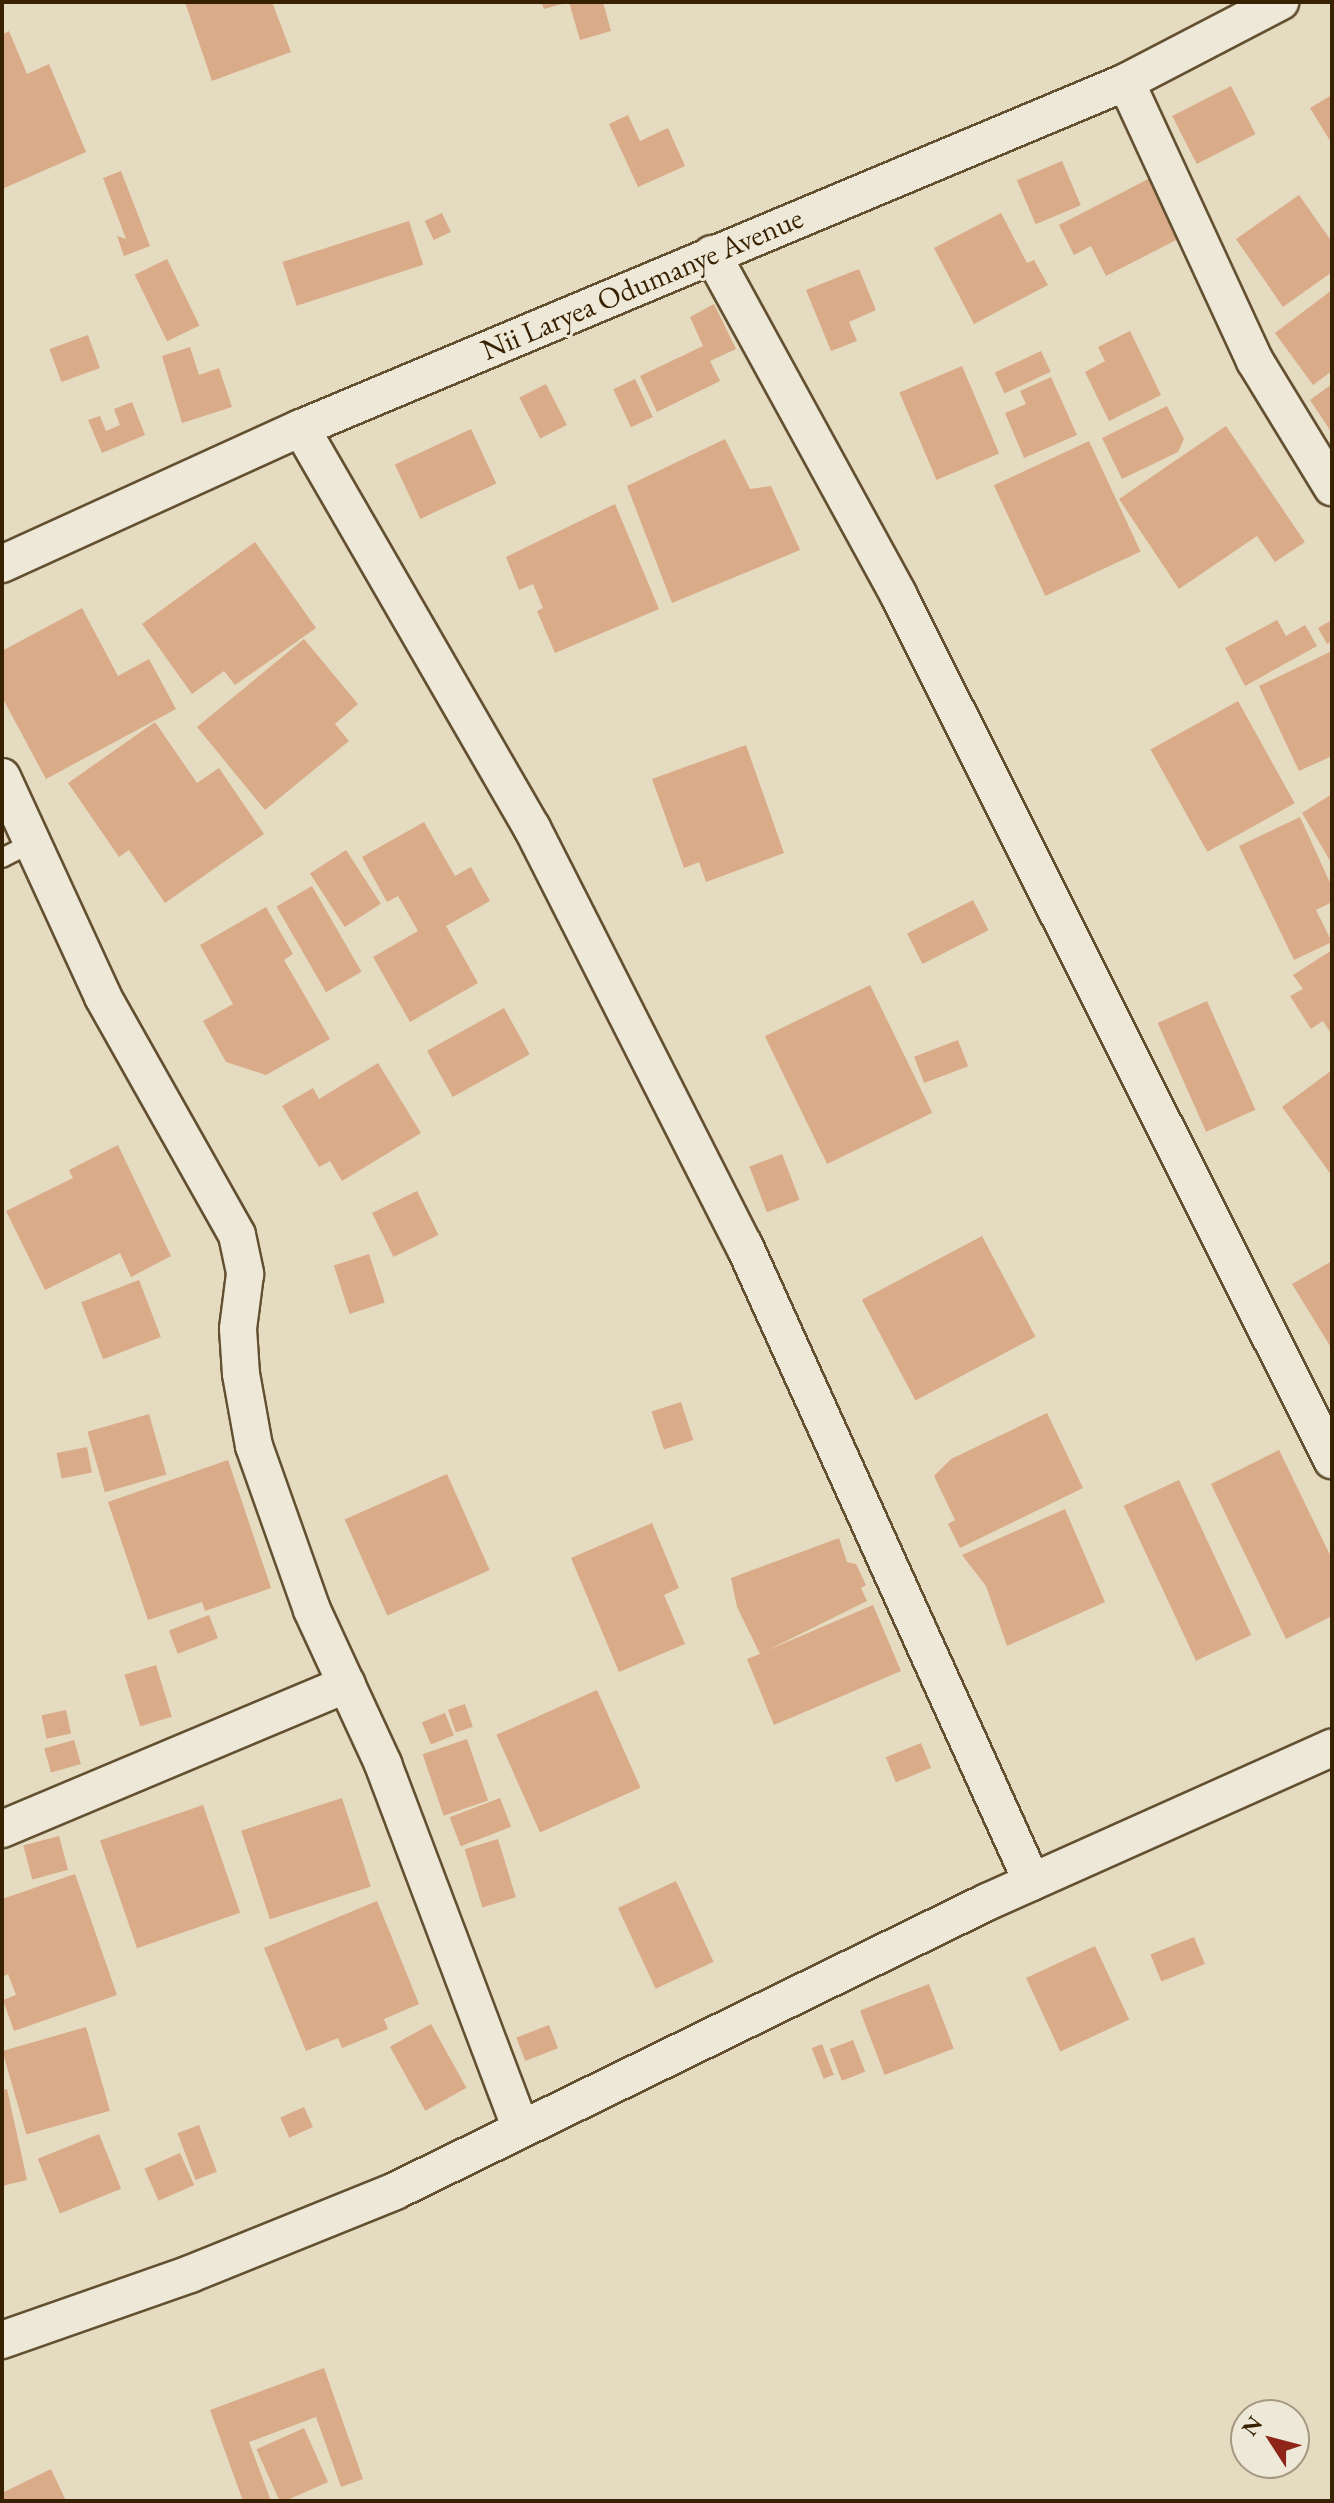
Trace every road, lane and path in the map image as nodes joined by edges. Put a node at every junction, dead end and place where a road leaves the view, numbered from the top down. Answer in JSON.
{"nodes":[{"id":1,"x":1280,"y":2,"type":"edge"},
{"id":2,"x":1126,"y":82,"type":"junction"},
{"id":3,"x":712,"y":254,"type":"junction"},
{"id":4,"x":301,"y":428,"type":"junction"},
{"id":5,"x":1332,"y":487,"type":"edge"},
{"id":6,"x":2,"y":564,"type":"edge"},
{"id":7,"x":2,"y":777,"type":"edge"},
{"id":8,"x":17,"y":851,"type":"edge"},
{"id":9,"x":1332,"y":1460,"type":"edge"},
{"id":10,"x":347,"y":1684,"type":"junction"},
{"id":11,"x":1332,"y":1748,"type":"edge"},
{"id":12,"x":2,"y":1829,"type":"edge"},
{"id":13,"x":1032,"y":1882,"type":"junction"},
{"id":14,"x":521,"y":2129,"type":"junction"},
{"id":15,"x":2,"y":2340,"type":"edge"}],
"edges":[{"from":1,"to":2,"type":"street","name":"Nii Laryea Odumanye Avenue"},
{"from":2,"to":3,"type":"street","name":"Nii Laryea Odumanye Avenue"},
{"from":2,"to":5,"type":"street"},
{"from":3,"to":4,"type":"street","name":"Nii Laryea Odumanye Avenue"},
{"from":3,"to":9,"type":"street"},
{"from":4,"to":6,"type":"street","name":"Nii Laryea Odumanye Avenue"},
{"from":4,"to":13,"type":"street"},
{"from":7,"to":8,"type":"street"},
{"from":8,"to":10,"type":"street"},
{"from":10,"to":12,"type":"street"},
{"from":10,"to":14,"type":"street"},
{"from":11,"to":13,"type":"street"},
{"from":13,"to":14,"type":"street"},
{"from":14,"to":15,"type":"street"}]}
